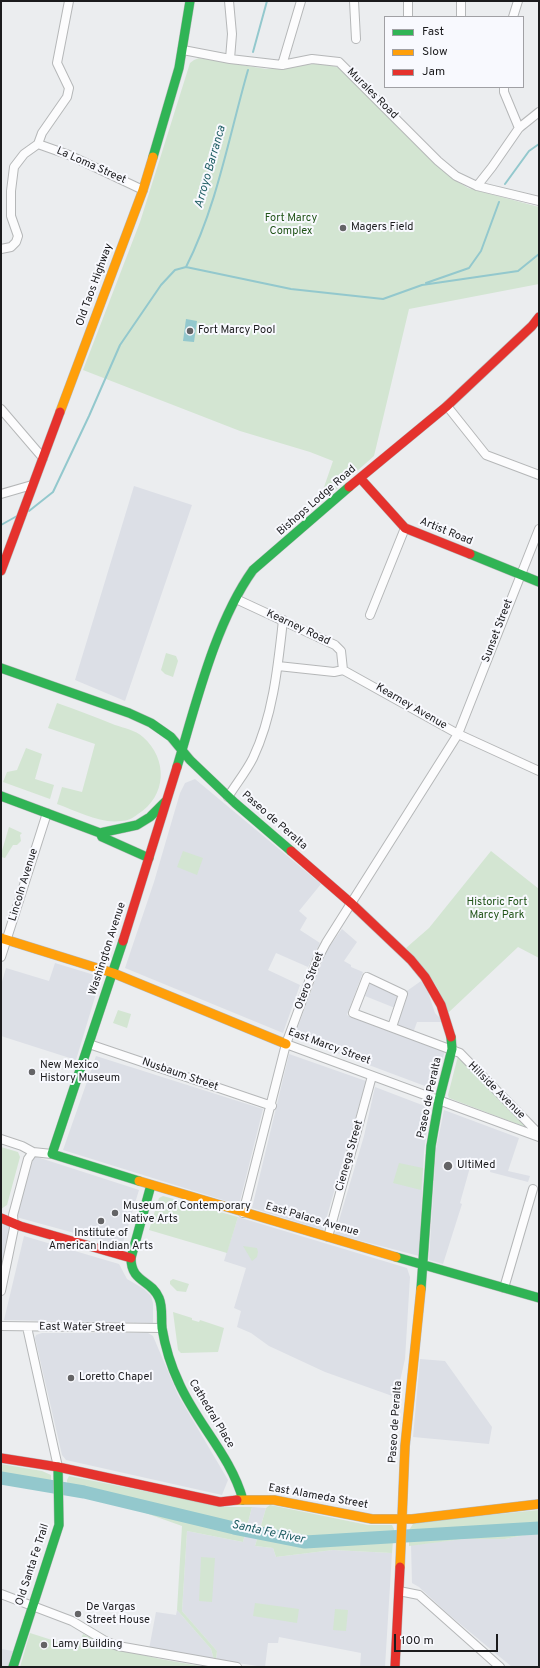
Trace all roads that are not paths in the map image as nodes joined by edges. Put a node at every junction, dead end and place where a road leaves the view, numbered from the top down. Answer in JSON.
{"nodes":[{"id":1,"x":69,"y":1,"type":"edge"},
{"id":2,"x":190,"y":1,"type":"edge"},
{"id":3,"x":229,"y":1,"type":"edge"},
{"id":4,"x":301,"y":1,"type":"edge"},
{"id":5,"x":354,"y":1,"type":"edge"},
{"id":6,"x":408,"y":1,"type":"edge"},
{"id":7,"x":461,"y":1,"type":"edge"},
{"id":8,"x":518,"y":1,"type":"edge"},
{"id":9,"x":408,"y":16,"type":"edge"},
{"id":10,"x":461,"y":16,"type":"edge"},
{"id":11,"x":513,"y":16,"type":"edge"},
{"id":12,"x":356,"y":39,"type":"dead end"},
{"id":13,"x":183,"y":50,"type":"junction"},
{"id":14,"x":230,"y":59,"type":"junction"},
{"id":15,"x":282,"y":65,"type":"junction"},
{"id":16,"x":504,"y":88,"type":"edge"},
{"id":17,"x":539,"y":112,"type":"edge"},
{"id":18,"x":519,"y":128,"type":"junction"},
{"id":19,"x":38,"y":144,"type":"junction"},
{"id":20,"x":477,"y":186,"type":"junction"},
{"id":21,"x":143,"y":190,"type":"junction"},
{"id":22,"x":539,"y":201,"type":"edge"},
{"id":23,"x":1,"y":249,"type":"edge"},
{"id":24,"x":539,"y":317,"type":"edge"},
{"id":25,"x":535,"y":328,"type":"edge"},
{"id":26,"x":447,"y":406,"type":"junction"},
{"id":27,"x":1,"y":409,"type":"edge"},
{"id":28,"x":43,"y":458,"type":"junction"},
{"id":29,"x":539,"y":475,"type":"edge"},
{"id":30,"x":360,"y":478,"type":"junction"},
{"id":31,"x":32,"y":485,"type":"junction"},
{"id":32,"x":1,"y":494,"type":"edge"},
{"id":33,"x":405,"y":528,"type":"junction"},
{"id":34,"x":539,"y":529,"type":"edge"},
{"id":35,"x":1,"y":571,"type":"edge"},
{"id":36,"x":520,"y":575,"type":"junction"},
{"id":37,"x":539,"y":582,"type":"edge"},
{"id":38,"x":236,"y":599,"type":"junction"},
{"id":39,"x":370,"y":615,"type":"dead end"},
{"id":40,"x":283,"y":620,"type":"junction"},
{"id":41,"x":278,"y":666,"type":"junction"},
{"id":42,"x":1,"y":668,"type":"edge"},
{"id":43,"x":343,"y":670,"type":"junction"},
{"id":44,"x":458,"y":734,"type":"junction"},
{"id":45,"x":181,"y":750,"type":"junction"},
{"id":46,"x":539,"y":772,"type":"edge"},
{"id":47,"x":1,"y":796,"type":"edge"},
{"id":48,"x":228,"y":797,"type":"junction"},
{"id":49,"x":166,"y":800,"type":"junction"},
{"id":50,"x":47,"y":813,"type":"junction"},
{"id":51,"x":100,"y":833,"type":"junction"},
{"id":52,"x":149,"y":858,"type":"junction"},
{"id":53,"x":352,"y":904,"type":"junction"},
{"id":54,"x":4,"y":939,"type":"edge"},
{"id":55,"x":1,"y":957,"type":"edge"},
{"id":56,"x":113,"y":973,"type":"junction"},
{"id":57,"x":392,"y":1027,"type":"junction"},
{"id":58,"x":89,"y":1044,"type":"junction"},
{"id":59,"x":286,"y":1044,"type":"junction"},
{"id":60,"x":452,"y":1049,"type":"junction"},
{"id":61,"x":372,"y":1076,"type":"junction"},
{"id":62,"x":439,"y":1100,"type":"junction"},
{"id":63,"x":272,"y":1106,"type":"junction"},
{"id":64,"x":539,"y":1134,"type":"edge"},
{"id":65,"x":539,"y":1137,"type":"edge"},
{"id":66,"x":1,"y":1139,"type":"edge"},
{"id":67,"x":33,"y":1152,"type":"junction"},
{"id":68,"x":52,"y":1154,"type":"junction"},
{"id":69,"x":151,"y":1186,"type":"junction"},
{"id":70,"x":533,"y":1189,"type":"dead end"},
{"id":71,"x":243,"y":1213,"type":"junction"},
{"id":72,"x":1,"y":1218,"type":"edge"},
{"id":73,"x":13,"y":1222,"type":"junction"},
{"id":74,"x":328,"y":1237,"type":"junction"},
{"id":75,"x":131,"y":1258,"type":"junction"},
{"id":76,"x":423,"y":1265,"type":"junction"},
{"id":77,"x":504,"y":1288,"type":"junction"},
{"id":78,"x":1,"y":1291,"type":"edge"},
{"id":79,"x":539,"y":1298,"type":"edge"},
{"id":80,"x":1,"y":1326,"type":"edge"},
{"id":81,"x":27,"y":1327,"type":"junction"},
{"id":82,"x":162,"y":1328,"type":"junction"},
{"id":83,"x":1,"y":1458,"type":"edge"},
{"id":84,"x":59,"y":1471,"type":"junction"},
{"id":85,"x":243,"y":1500,"type":"junction"},
{"id":86,"x":539,"y":1504,"type":"edge"},
{"id":87,"x":401,"y":1523,"type":"junction"},
{"id":88,"x":399,"y":1591,"type":"junction"},
{"id":89,"x":1,"y":1594,"type":"edge"},
{"id":90,"x":32,"y":1606,"type":"junction"},
{"id":91,"x":13,"y":1667,"type":"edge"},
{"id":92,"x":237,"y":1667,"type":"edge"},
{"id":93,"x":395,"y":1667,"type":"edge"},
{"id":94,"x":500,"y":1667,"type":"edge"}],
"edges":[{"from":1,"to":19,"type":"street"},
{"from":2,"to":13,"type":"street","name":"Old Taos Highway"},
{"from":3,"to":14,"type":"street"},
{"from":4,"to":15,"type":"street"},
{"from":5,"to":12,"type":"street"},
{"from":6,"to":9,"type":"street"},
{"from":7,"to":10,"type":"street"},
{"from":8,"to":11,"type":"street"},
{"from":13,"to":14,"type":"street","name":"Murales Road"},
{"from":13,"to":21,"type":"street","name":"Old Taos Highway"},
{"from":14,"to":15,"type":"street","name":"Murales Road"},
{"from":15,"to":20,"type":"street","name":"Murales Road"},
{"from":16,"to":18,"type":"street"},
{"from":17,"to":18,"type":"street"},
{"from":18,"to":20,"type":"street"},
{"from":19,"to":21,"type":"street","name":"La Loma Street"},
{"from":19,"to":23,"type":"street"},
{"from":20,"to":22,"type":"street","name":"Murales Road"},
{"from":21,"to":28,"type":"street","name":"Old Taos Highway"},
{"from":24,"to":25,"type":"street","name":"Bishops Lodge Road"},
{"from":25,"to":26,"type":"street","name":"Bishops Lodge Road"},
{"from":26,"to":29,"type":"street"},
{"from":26,"to":30,"type":"street","name":"Bishops Lodge Road"},
{"from":27,"to":28,"type":"street"},
{"from":28,"to":31,"type":"street","name":"Old Taos Highway"},
{"from":30,"to":33,"type":"street","name":"Artist Road"},
{"from":30,"to":38,"type":"street","name":"Bishops Lodge Road"},
{"from":31,"to":32,"type":"street"},
{"from":31,"to":35,"type":"street","name":"Old Taos Highway"},
{"from":33,"to":36,"type":"street","name":"Artist Road"},
{"from":33,"to":39,"type":"street"},
{"from":34,"to":36,"type":"street","name":"Sunset Street"},
{"from":36,"to":37,"type":"street","name":"Artist Road"},
{"from":36,"to":44,"type":"street","name":"Sunset Street"},
{"from":38,"to":40,"type":"street","name":"Kearney Road"},
{"from":38,"to":45,"type":"street","name":"Bishops Lodge Road"},
{"from":40,"to":41,"type":"street"},
{"from":40,"to":43,"type":"street","name":"Kearney Road"},
{"from":41,"to":43,"type":"street"},
{"from":41,"to":48,"type":"street"},
{"from":42,"to":45,"type":"street","name":"Paseo de Peralta"},
{"from":43,"to":44,"type":"street","name":"Kearney Avenue"},
{"from":44,"to":46,"type":"street","name":"Kearney Avenue"},
{"from":44,"to":53,"type":"street","name":"Otero Street"},
{"from":45,"to":48,"type":"street","name":"Paseo de Peralta"},
{"from":45,"to":49,"type":"street","name":"Washington Avenue"},
{"from":47,"to":50,"type":"street"},
{"from":48,"to":53,"type":"street","name":"Paseo de Peralta"},
{"from":49,"to":51,"type":"street"},
{"from":49,"to":52,"type":"street","name":"Washington Avenue"},
{"from":50,"to":51,"type":"street"},
{"from":50,"to":54,"type":"street","name":"Lincoln Avenue"},
{"from":51,"to":52,"type":"street"},
{"from":52,"to":56,"type":"street","name":"Washington Avenue"},
{"from":53,"to":59,"type":"street","name":"Otero Street"},
{"from":53,"to":60,"type":"street","name":"Paseo de Peralta"},
{"from":54,"to":55,"type":"street","name":"Lincoln Avenue"},
{"from":54,"to":56,"type":"street","name":"East Marcy Street"},
{"from":56,"to":58,"type":"street","name":"Washington Avenue"},
{"from":56,"to":59,"type":"street","name":"East Marcy Street"},
{"from":57,"to":57,"type":"street","name":"Hillside Avenue"},
{"from":57,"to":60,"type":"street","name":"Hillside Avenue"},
{"from":58,"to":63,"type":"street","name":"Nusbaum Street"},
{"from":58,"to":68,"type":"street","name":"Washington Avenue"},
{"from":59,"to":61,"type":"street","name":"East Marcy Street"},
{"from":59,"to":63,"type":"street","name":"Otero Street"},
{"from":60,"to":62,"type":"street","name":"Paseo de Peralta"},
{"from":60,"to":64,"type":"street","name":"Hillside Avenue"},
{"from":61,"to":62,"type":"street","name":"East Marcy Street"},
{"from":61,"to":74,"type":"street","name":"Cienega Street"},
{"from":62,"to":65,"type":"street","name":"East Marcy Street"},
{"from":62,"to":76,"type":"street","name":"Paseo de Peralta"},
{"from":63,"to":71,"type":"street","name":"Otero Street"},
{"from":66,"to":67,"type":"street","name":"East Palace Avenue"},
{"from":67,"to":68,"type":"street","name":"East Palace Avenue"},
{"from":67,"to":73,"type":"street"},
{"from":68,"to":69,"type":"street","name":"East Palace Avenue"},
{"from":69,"to":71,"type":"street","name":"East Palace Avenue"},
{"from":69,"to":75,"type":"street"},
{"from":70,"to":77,"type":"street"},
{"from":71,"to":74,"type":"street","name":"East Palace Avenue"},
{"from":72,"to":73,"type":"street"},
{"from":73,"to":75,"type":"street"},
{"from":73,"to":78,"type":"street"},
{"from":74,"to":76,"type":"street","name":"East Palace Avenue"},
{"from":75,"to":82,"type":"street","name":"Cathedral Place"},
{"from":76,"to":77,"type":"street","name":"East Palace Avenue"},
{"from":76,"to":87,"type":"street","name":"Paseo de Peralta"},
{"from":77,"to":79,"type":"street","name":"East Palace Avenue"},
{"from":80,"to":81,"type":"street","name":"East Water Street"},
{"from":81,"to":82,"type":"street","name":"East Water Street"},
{"from":81,"to":84,"type":"street","name":"Old Santa Fe Trail"},
{"from":82,"to":85,"type":"street","name":"Cathedral Place"},
{"from":83,"to":84,"type":"street","name":"East Alameda Street"},
{"from":84,"to":85,"type":"street","name":"East Alameda Street"},
{"from":84,"to":90,"type":"street","name":"Old Santa Fe Trail"},
{"from":85,"to":87,"type":"street","name":"East Alameda Street"},
{"from":86,"to":87,"type":"street","name":"East Alameda Street"},
{"from":87,"to":88,"type":"street","name":"Paseo de Peralta"},
{"from":88,"to":93,"type":"street","name":"Paseo de Peralta"},
{"from":88,"to":94,"type":"street"},
{"from":89,"to":90,"type":"street"},
{"from":90,"to":91,"type":"street","name":"Old Santa Fe Trail"},
{"from":90,"to":92,"type":"street"}]}
